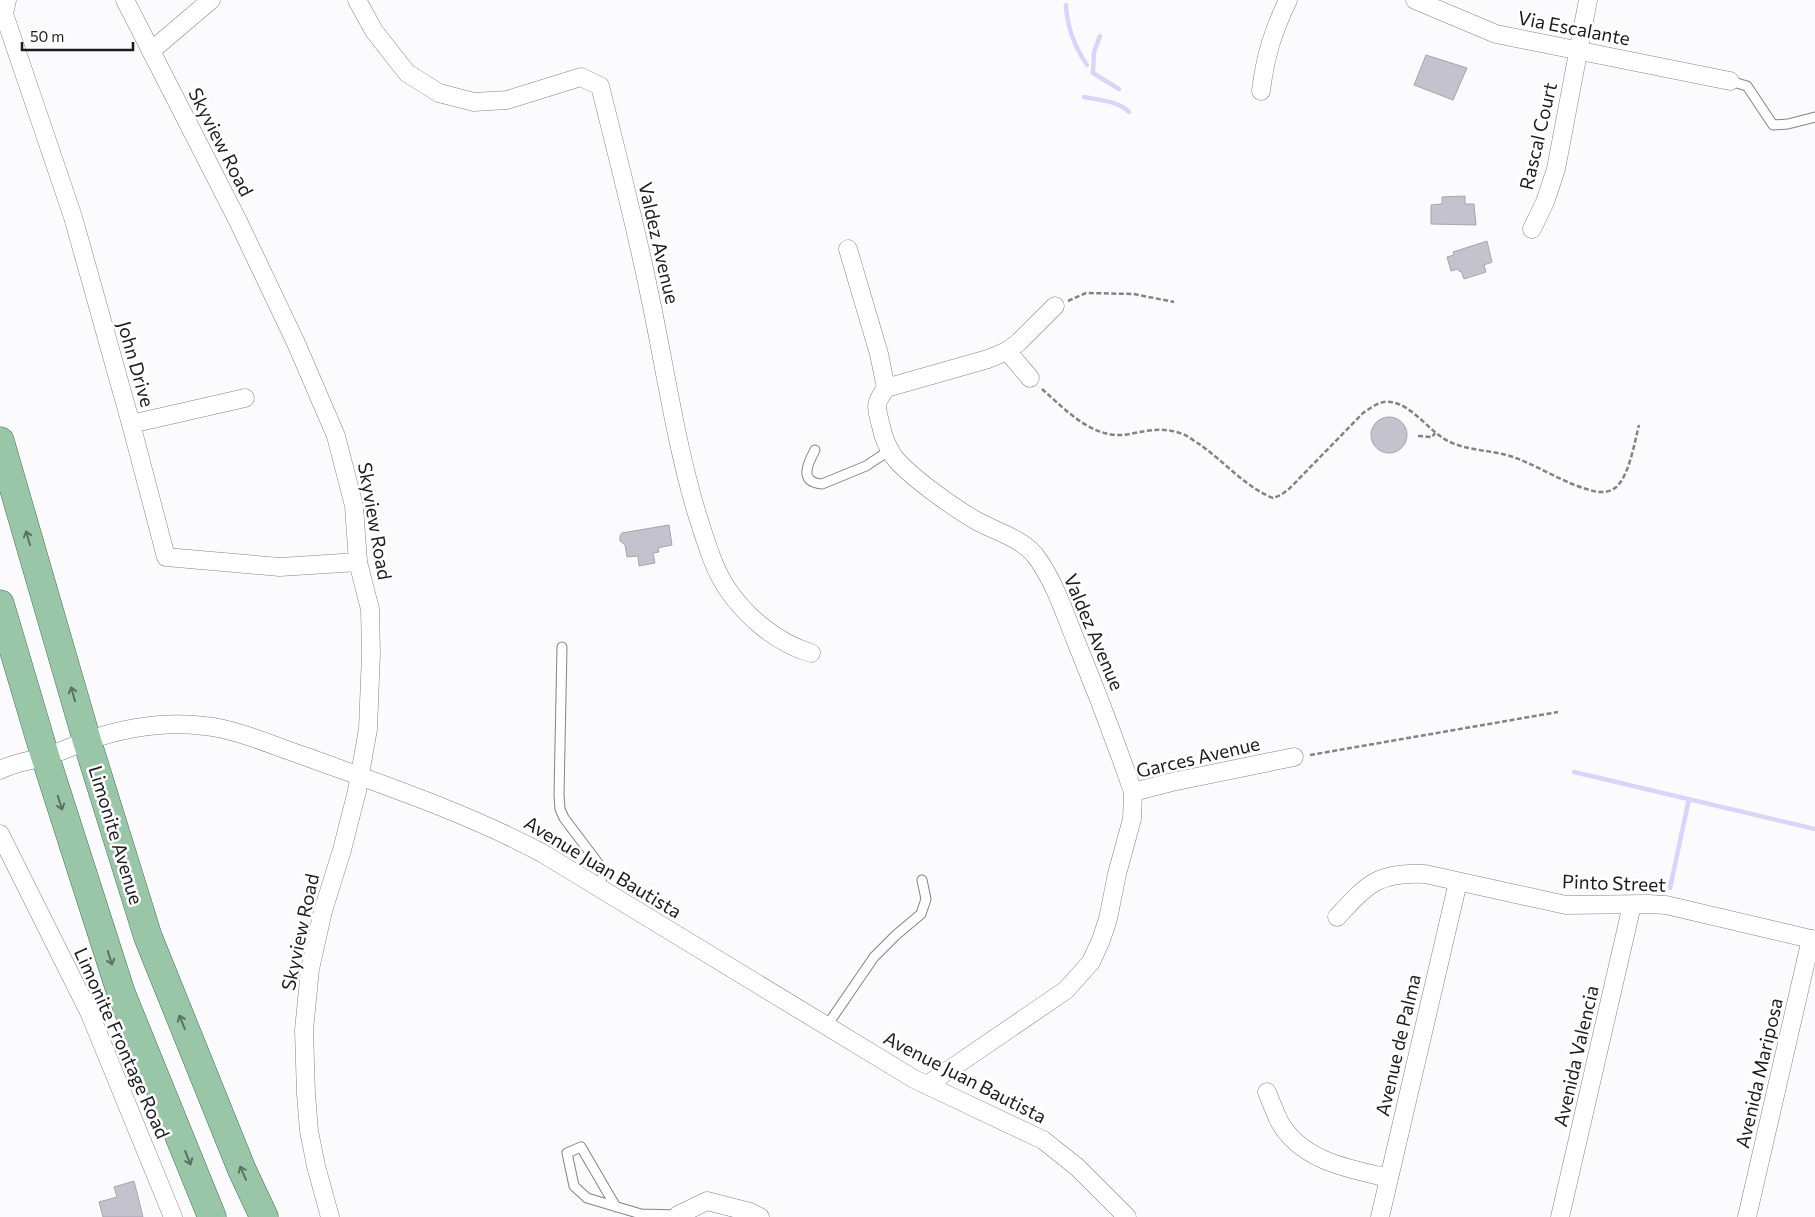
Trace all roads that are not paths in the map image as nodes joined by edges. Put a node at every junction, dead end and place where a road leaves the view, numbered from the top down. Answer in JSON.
{"nodes":[{"id":1,"x":7,"y":0,"type":"edge"},
{"id":2,"x":125,"y":0,"type":"edge"},
{"id":3,"x":211,"y":0,"type":"edge"},
{"id":4,"x":357,"y":0,"type":"edge"},
{"id":5,"x":1288,"y":0,"type":"edge"},
{"id":6,"x":1415,"y":0,"type":"edge"},
{"id":7,"x":1588,"y":0,"type":"edge"},
{"id":8,"x":151,"y":51,"type":"junction"},
{"id":9,"x":1579,"y":51,"type":"junction"},
{"id":10,"x":1730,"y":81,"type":"joint"},
{"id":11,"x":1261,"y":91,"type":"dead end"},
{"id":12,"x":1815,"y":118,"type":"edge"},
{"id":13,"x":1532,"y":230,"type":"dead end"},
{"id":14,"x":848,"y":249,"type":"dead end"},
{"id":15,"x":1055,"y":306,"type":"road end"},
{"id":16,"x":1007,"y":351,"type":"junction"},
{"id":17,"x":1030,"y":378,"type":"road end"},
{"id":18,"x":886,"y":388,"type":"junction"},
{"id":19,"x":245,"y":398,"type":"dead end"},
{"id":20,"x":131,"y":424,"type":"junction"},
{"id":21,"x":0,"y":441,"type":"edge"},
{"id":22,"x":815,"y":450,"type":"dead end"},
{"id":23,"x":890,"y":450,"type":"junction"},
{"id":24,"x":358,"y":562,"type":"junction"},
{"id":25,"x":0,"y":604,"type":"edge"},
{"id":26,"x":562,"y":647,"type":"dead end"},
{"id":27,"x":811,"y":654,"type":"dead end"},
{"id":28,"x":87,"y":741,"type":"junction"},
{"id":29,"x":45,"y":756,"type":"junction"},
{"id":30,"x":1294,"y":757,"type":"road end"},
{"id":31,"x":0,"y":770,"type":"edge"},
{"id":32,"x":361,"y":777,"type":"junction"},
{"id":33,"x":1133,"y":792,"type":"junction"},
{"id":34,"x":0,"y":834,"type":"edge"},
{"id":35,"x":922,"y":880,"type":"dead end"},
{"id":36,"x":1458,"y":882,"type":"junction"},
{"id":37,"x":599,"y":888,"type":"junction"},
{"id":38,"x":1632,"y":905,"type":"junction"},
{"id":39,"x":1337,"y":918,"type":"dead end"},
{"id":40,"x":1813,"y":940,"type":"edge"},
{"id":41,"x":826,"y":1026,"type":"junction"},
{"id":42,"x":927,"y":1085,"type":"junction"},
{"id":43,"x":1267,"y":1092,"type":"dead end"},
{"id":44,"x":1389,"y":1178,"type":"junction"},
{"id":45,"x":616,"y":1207,"type":"junction"},
{"id":46,"x":678,"y":1216,"type":"edge"},
{"id":47,"x":1125,"y":1216,"type":"edge"},
{"id":48,"x":173,"y":1217,"type":"edge"},
{"id":49,"x":212,"y":1217,"type":"edge"},
{"id":50,"x":264,"y":1217,"type":"edge"},
{"id":51,"x":330,"y":1217,"type":"edge"},
{"id":52,"x":760,"y":1217,"type":"edge"},
{"id":53,"x":1380,"y":1217,"type":"edge"},
{"id":54,"x":1560,"y":1217,"type":"edge"},
{"id":55,"x":1748,"y":1217,"type":"edge"}],
"edges":[{"from":1,"to":20,"type":"street","name":"John Drive"},
{"from":2,"to":8,"type":"street","name":"Skyview Road"},
{"from":3,"to":8,"type":"street"},
{"from":4,"to":27,"type":"street","name":"Valdez Avenue"},
{"from":5,"to":11,"type":"street"},
{"from":6,"to":9,"type":"street","name":"Via Escalante"},
{"from":7,"to":9,"type":"street","name":"Rascal Court"},
{"from":8,"to":24,"type":"street","name":"Skyview Road"},
{"from":9,"to":10,"type":"street","name":"Via Escalante"},
{"from":9,"to":13,"type":"street","name":"Rascal Court"},
{"from":10,"to":12,"type":"lane"},
{"from":14,"to":18,"type":"street"},
{"from":15,"to":16,"type":"street"},
{"from":16,"to":17,"type":"street"},
{"from":16,"to":18,"type":"street"},
{"from":18,"to":23,"type":"street","name":"Valdez Avenue"},
{"from":19,"to":20,"type":"street"},
{"from":20,"to":24,"type":"street","name":"John Drive"},
{"from":28,"to":21,"type":"main road","name":"Limonite Avenue","one_way":true},
{"from":22,"to":23,"type":"lane"},
{"from":23,"to":33,"type":"street","name":"Valdez Avenue"},
{"from":24,"to":32,"type":"street","name":"Skyview Road"},
{"from":25,"to":29,"type":"main road"},
{"from":26,"to":37,"type":"lane"},
{"from":28,"to":29,"type":"street","name":"Avenue Juan Bautista"},
{"from":28,"to":32,"type":"street","name":"Avenue Juan Bautista"},
{"from":50,"to":28,"type":"main road","name":"Limonite Avenue","one_way":true},
{"from":29,"to":31,"type":"street","name":"Avenue Juan Bautista"},
{"from":29,"to":49,"type":"main road","one_way":true},
{"from":30,"to":33,"type":"street","name":"Garces Avenue"},
{"from":32,"to":37,"type":"street","name":"Avenue Juan Bautista"},
{"from":32,"to":51,"type":"street","name":"Skyview Road"},
{"from":33,"to":42,"type":"street","name":"Garces Avenue"},
{"from":34,"to":48,"type":"street","name":"Limonite Frontage Road"},
{"from":35,"to":41,"type":"lane"},
{"from":36,"to":38,"type":"street","name":"Pinto Street"},
{"from":36,"to":39,"type":"street","name":"Pinto Street"},
{"from":36,"to":44,"type":"street","name":"Avenue de Palma"},
{"from":37,"to":41,"type":"street","name":"Avenue Juan Bautista"},
{"from":38,"to":40,"type":"street","name":"Pinto Street"},
{"from":38,"to":54,"type":"street","name":"Avenida Valencia"},
{"from":40,"to":55,"type":"street","name":"Avenida Mariposa"},
{"from":41,"to":42,"type":"street","name":"Avenue Juan Bautista"},
{"from":42,"to":47,"type":"street","name":"Avenue Juan Bautista"},
{"from":43,"to":44,"type":"street"},
{"from":44,"to":53,"type":"street","name":"Avenue de Palma"},
{"from":45,"to":45,"type":"lane"},
{"from":45,"to":46,"type":"lane"},
{"from":46,"to":52,"type":"street"}]}
